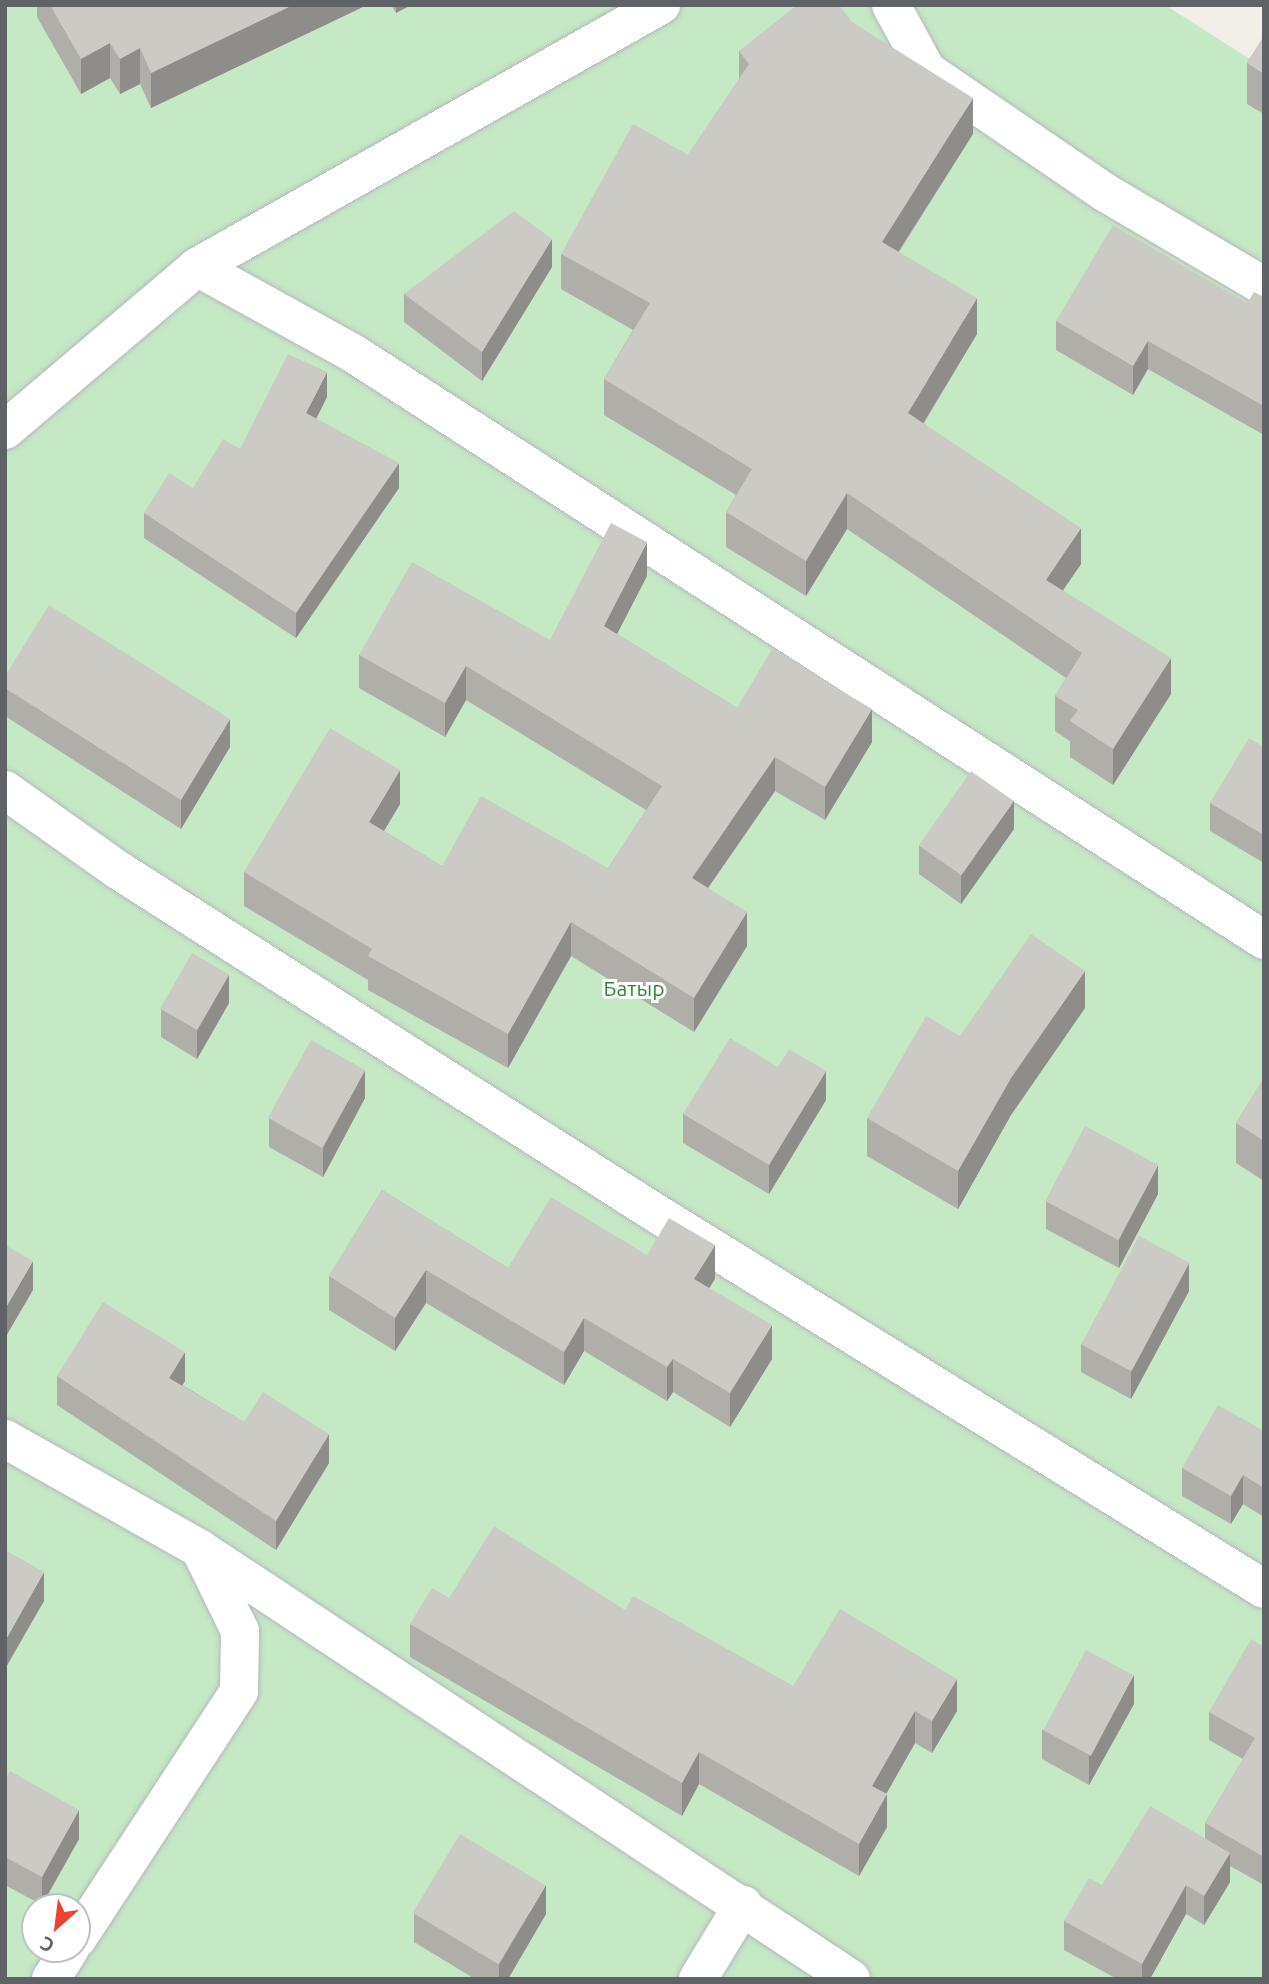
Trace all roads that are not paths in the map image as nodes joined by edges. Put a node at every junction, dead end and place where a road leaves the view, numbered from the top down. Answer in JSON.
{"nodes":[{"id":1,"x":661,"y":5,"type":"edge"},
{"id":2,"x":891,"y":5,"type":"edge"},
{"id":3,"x":197,"y":267,"type":"junction"},
{"id":4,"x":1264,"y":286,"type":"edge"},
{"id":5,"x":5,"y":430,"type":"edge"},
{"id":6,"x":5,"y":790,"type":"edge"},
{"id":7,"x":1264,"y":940,"type":"edge"},
{"id":8,"x":5,"y":1439,"type":"edge"},
{"id":9,"x":200,"y":1549,"type":"junction"},
{"id":10,"x":1264,"y":1589,"type":"edge"},
{"id":11,"x":743,"y":1906,"type":"junction"},
{"id":12,"x":91,"y":1918,"type":"edge"},
{"id":13,"x":61,"y":1963,"type":"edge"},
{"id":14,"x":51,"y":1979,"type":"edge"},
{"id":15,"x":698,"y":1979,"type":"edge"},
{"id":16,"x":851,"y":1979,"type":"edge"}],
"edges":[{"from":1,"to":3,"type":"street"},
{"from":2,"to":4,"type":"street"},
{"from":3,"to":5,"type":"street"},
{"from":3,"to":7,"type":"street"},
{"from":6,"to":10,"type":"street"},
{"from":8,"to":9,"type":"street"},
{"from":9,"to":11,"type":"street"},
{"from":9,"to":12,"type":"street"},
{"from":11,"to":15,"type":"street"},
{"from":11,"to":16,"type":"street"},
{"from":13,"to":14,"type":"street"}]}
